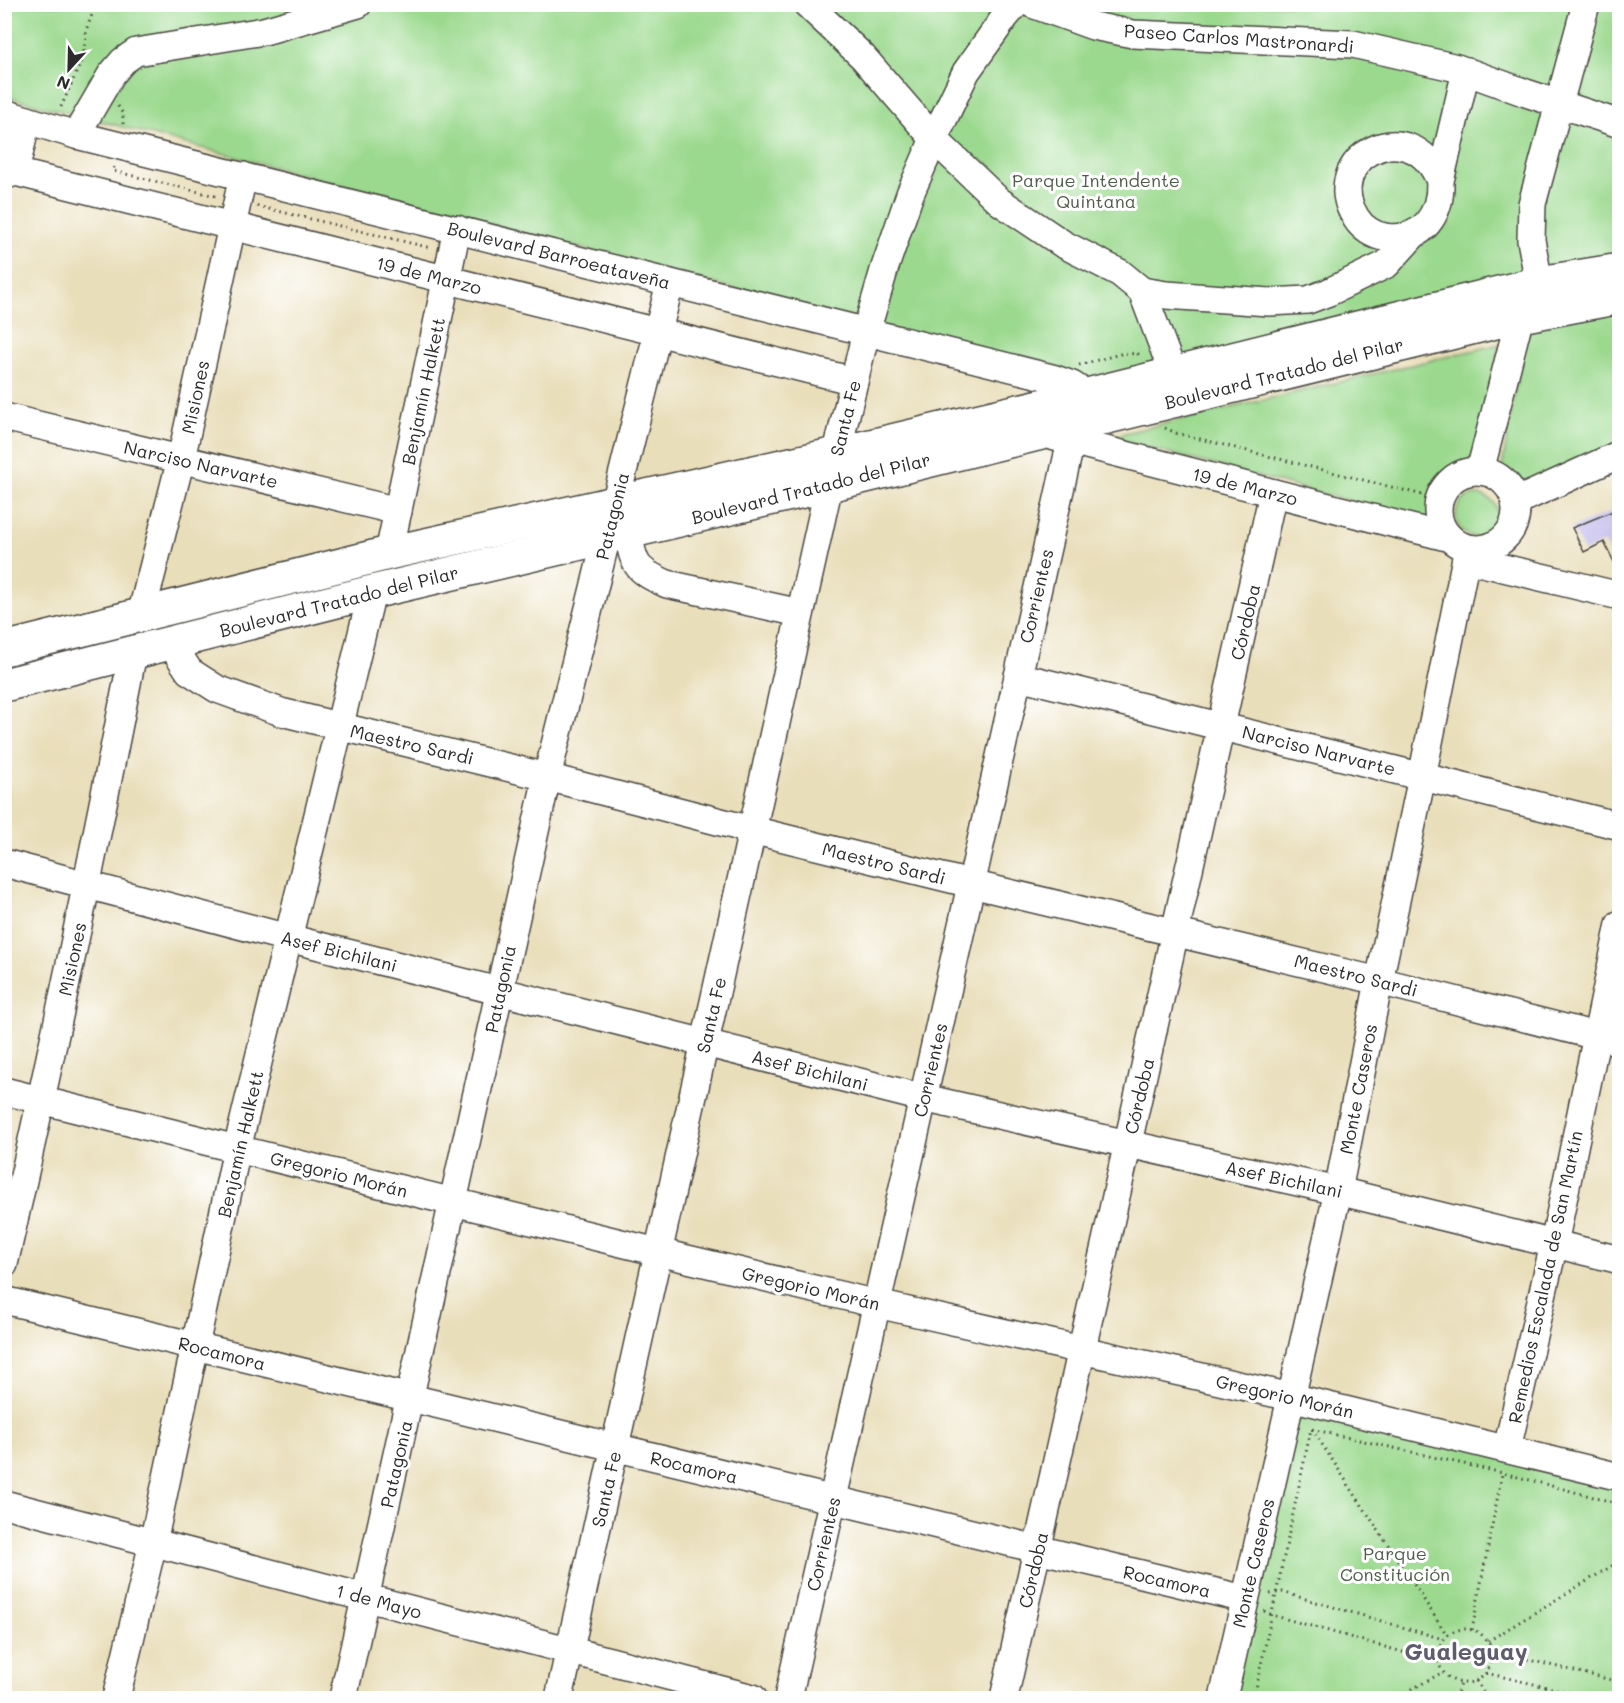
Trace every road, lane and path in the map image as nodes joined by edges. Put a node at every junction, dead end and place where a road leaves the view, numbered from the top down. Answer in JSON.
{"nodes":[{"id":1,"x":96,"y":4,"type":"edge"},
{"id":2,"x":358,"y":4,"type":"edge"},
{"id":3,"x":807,"y":4,"type":"edge"},
{"id":4,"x":1016,"y":4,"type":"edge"},
{"id":5,"x":1032,"y":4,"type":"edge"},
{"id":6,"x":1586,"y":4,"type":"edge"},
{"id":7,"x":1464,"y":81,"type":"junction"},
{"id":8,"x":1560,"y":104,"type":"junction"},
{"id":9,"x":60,"y":109,"type":"dead end"},
{"id":10,"x":16,"y":116,"type":"edge"},
{"id":11,"x":1620,"y":124,"type":"edge"},
{"id":12,"x":76,"y":135,"type":"junction"},
{"id":13,"x":934,"y":139,"type":"junction"},
{"id":14,"x":1406,"y":146,"type":"junction"},
{"id":15,"x":10,"y":174,"type":"edge"},
{"id":16,"x":243,"y":176,"type":"junction"},
{"id":17,"x":1440,"y":181,"type":"junction"},
{"id":18,"x":231,"y":226,"type":"junction"},
{"id":19,"x":457,"y":229,"type":"junction"},
{"id":20,"x":1370,"y":232,"type":"junction"},
{"id":21,"x":1415,"y":233,"type":"junction"},
{"id":22,"x":1620,"y":270,"type":"edge"},
{"id":23,"x":1363,"y":276,"type":"junction"},
{"id":24,"x":447,"y":279,"type":"junction"},
{"id":25,"x":670,"y":283,"type":"junction"},
{"id":26,"x":1539,"y":284,"type":"junction"},
{"id":27,"x":1142,"y":291,"type":"junction"},
{"id":28,"x":1620,"y":297,"type":"edge"},
{"id":29,"x":1520,"y":316,"type":"junction"},
{"id":30,"x":657,"y":332,"type":"junction"},
{"id":31,"x":866,"y":332,"type":"junction"},
{"id":32,"x":854,"y":381,"type":"junction"},
{"id":33,"x":1178,"y":386,"type":"junction"},
{"id":34,"x":4,"y":417,"type":"edge"},
{"id":35,"x":1083,"y":418,"type":"junction"},
{"id":36,"x":937,"y":444,"type":"junction"},
{"id":37,"x":1620,"y":454,"type":"edge"},
{"id":38,"x":181,"y":459,"type":"junction"},
{"id":39,"x":832,"y":469,"type":"junction"},
{"id":40,"x":1480,"y":471,"type":"junction"},
{"id":41,"x":1273,"y":493,"type":"junction"},
{"id":42,"x":1515,"y":502,"type":"junction"},
{"id":43,"x":615,"y":503,"type":"junction"},
{"id":44,"x":398,"y":511,"type":"junction"},
{"id":45,"x":617,"y":535,"type":"junction"},
{"id":46,"x":1461,"y":548,"type":"junction"},
{"id":47,"x":390,"y":553,"type":"junction"},
{"id":48,"x":372,"y":592,"type":"junction"},
{"id":49,"x":1620,"y":596,"type":"edge"},
{"id":50,"x":800,"y":613,"type":"junction"},
{"id":51,"x":141,"y":615,"type":"junction"},
{"id":52,"x":170,"y":642,"type":"junction"},
{"id":53,"x":4,"y":649,"type":"edge"},
{"id":54,"x":134,"y":653,"type":"junction"},
{"id":55,"x":1018,"y":676,"type":"junction"},
{"id":56,"x":4,"y":685,"type":"edge"},
{"id":57,"x":1221,"y":726,"type":"junction"},
{"id":58,"x":341,"y":727,"type":"junction"},
{"id":59,"x":548,"y":777,"type":"junction"},
{"id":60,"x":1422,"y":777,"type":"junction"},
{"id":61,"x":1620,"y":826,"type":"edge"},
{"id":62,"x":752,"y":830,"type":"junction"},
{"id":63,"x":4,"y":863,"type":"edge"},
{"id":64,"x":971,"y":884,"type":"junction"},
{"id":65,"x":87,"y":885,"type":"junction"},
{"id":66,"x":1620,"y":924,"type":"edge"},
{"id":67,"x":1175,"y":932,"type":"junction"},
{"id":68,"x":288,"y":938,"type":"junction"},
{"id":69,"x":1379,"y":981,"type":"junction"},
{"id":70,"x":500,"y":992,"type":"junction"},
{"id":71,"x":1608,"y":1040,"type":"edge"},
{"id":72,"x":705,"y":1043,"type":"junction"},
{"id":73,"x":4,"y":1091,"type":"edge"},
{"id":74,"x":923,"y":1098,"type":"junction"},
{"id":75,"x":42,"y":1099,"type":"junction"},
{"id":76,"x":1128,"y":1144,"type":"junction"},
{"id":77,"x":237,"y":1149,"type":"junction"},
{"id":78,"x":1338,"y":1191,"type":"junction"},
{"id":79,"x":453,"y":1202,"type":"junction"},
{"id":80,"x":1554,"y":1244,"type":"junction"},
{"id":81,"x":658,"y":1252,"type":"junction"},
{"id":82,"x":1620,"y":1260,"type":"edge"},
{"id":83,"x":4,"y":1264,"type":"edge"},
{"id":84,"x":4,"y":1300,"type":"edge"},
{"id":85,"x":877,"y":1304,"type":"junction"},
{"id":86,"x":195,"y":1347,"type":"junction"},
{"id":87,"x":1082,"y":1350,"type":"junction"},
{"id":88,"x":1291,"y":1397,"type":"junction"},
{"id":89,"x":410,"y":1399,"type":"junction"},
{"id":90,"x":1311,"y":1429,"type":"junction"},
{"id":91,"x":615,"y":1448,"type":"junction"},
{"id":92,"x":1505,"y":1461,"type":"junction"},
{"id":93,"x":1620,"y":1477,"type":"edge"},
{"id":94,"x":832,"y":1500,"type":"junction"},
{"id":95,"x":4,"y":1504,"type":"edge"},
{"id":96,"x":1620,"y":1504,"type":"edge"},
{"id":97,"x":153,"y":1542,"type":"junction"},
{"id":98,"x":1037,"y":1550,"type":"junction"},
{"id":99,"x":1620,"y":1561,"type":"edge"},
{"id":100,"x":1277,"y":1592,"type":"junction"},
{"id":101,"x":366,"y":1598,"type":"junction"},
{"id":102,"x":1245,"y":1599,"type":"junction"},
{"id":103,"x":1272,"y":1615,"type":"junction"},
{"id":104,"x":1472,"y":1630,"type":"junction"},
{"id":105,"x":1447,"y":1635,"type":"junction"},
{"id":106,"x":1443,"y":1640,"type":"junction"},
{"id":107,"x":1488,"y":1641,"type":"junction"},
{"id":108,"x":569,"y":1651,"type":"junction"},
{"id":109,"x":1492,"y":1651,"type":"junction"},
{"id":110,"x":1438,"y":1662,"type":"junction"},
{"id":111,"x":1443,"y":1672,"type":"junction"},
{"id":112,"x":1486,"y":1673,"type":"junction"},
{"id":113,"x":1476,"y":1681,"type":"junction"},
{"id":114,"x":1620,"y":1682,"type":"edge"},
{"id":115,"x":1460,"y":1683,"type":"junction"},
{"id":116,"x":116,"y":1698,"type":"edge"},
{"id":117,"x":344,"y":1698,"type":"edge"},
{"id":118,"x":559,"y":1698,"type":"edge"},
{"id":119,"x":753,"y":1698,"type":"edge"},
{"id":120,"x":788,"y":1698,"type":"edge"},
{"id":121,"x":1004,"y":1698,"type":"edge"},
{"id":122,"x":1223,"y":1698,"type":"edge"},
{"id":123,"x":1254,"y":1698,"type":"edge"},
{"id":124,"x":1396,"y":1698,"type":"edge"},
{"id":125,"x":1456,"y":1698,"type":"edge"},
{"id":126,"x":1487,"y":1698,"type":"edge"},
{"id":127,"x":1594,"y":1698,"type":"edge"}],
"edges":[{"from":1,"to":9,"type":"path"},
{"from":2,"to":12,"type":"street"},
{"from":3,"to":13,"type":"street"},
{"from":4,"to":13,"type":"street","name":"Santa Fe"},
{"from":5,"to":7,"type":"street","name":"Paseo Carlos Mastronardi"},
{"from":6,"to":8,"type":"street"},
{"from":7,"to":8,"type":"street","name":"Paseo Carlos Mastronardi"},
{"from":7,"to":14,"type":"street"},
{"from":7,"to":17,"type":"street"},
{"from":8,"to":11,"type":"street","name":"Paseo Carlos Mastronardi"},
{"from":8,"to":26,"type":"street"},
{"from":10,"to":12,"type":"street","name":"Boulevard Barroeataveña"},
{"from":10,"to":15,"type":"street"},
{"from":12,"to":16,"type":"street","name":"Boulevard Barroeataveña"},
{"from":13,"to":27,"type":"street"},
{"from":13,"to":31,"type":"street","name":"Santa Fe"},
{"from":14,"to":17,"type":"street"},
{"from":14,"to":20,"type":"street"},
{"from":15,"to":18,"type":"street","name":"19 de Marzo"},
{"from":16,"to":18,"type":"street","name":"Misiones"},
{"from":16,"to":19,"type":"street","name":"Boulevard Barroeataveña"},
{"from":17,"to":21,"type":"street"},
{"from":18,"to":24,"type":"street","name":"19 de Marzo"},
{"from":18,"to":38,"type":"street","name":"Misiones"},
{"from":19,"to":24,"type":"street","name":"Benjamín Halkett"},
{"from":19,"to":25,"type":"street","name":"Boulevard Barroeataveña"},
{"from":20,"to":21,"type":"street"},
{"from":20,"to":23,"type":"street"},
{"from":21,"to":23,"type":"street"},
{"from":22,"to":26,"type":"main road","name":"Boulevard Tratado del Pilar"},
{"from":23,"to":27,"type":"street"},
{"from":24,"to":30,"type":"street","name":"19 de Marzo"},
{"from":24,"to":44,"type":"street","name":"Benjamín Halkett"},
{"from":25,"to":30,"type":"street","name":"Patagonia"},
{"from":25,"to":31,"type":"street","name":"Boulevard Barroeataveña"},
{"from":26,"to":29,"type":"street"},
{"from":26,"to":33,"type":"main road","name":"Boulevard Tratado del Pilar"},
{"from":27,"to":33,"type":"street"},
{"from":28,"to":29,"type":"main road","name":"Boulevard Tratado del Pilar"},
{"from":29,"to":33,"type":"main road","name":"Boulevard Tratado del Pilar"},
{"from":29,"to":40,"type":"street"},
{"from":30,"to":32,"type":"street","name":"19 de Marzo"},
{"from":30,"to":43,"type":"street","name":"Patagonia"},
{"from":31,"to":32,"type":"street","name":"Santa Fe"},
{"from":31,"to":35,"type":"street","name":"Boulevard Barroeataveña"},
{"from":32,"to":39,"type":"street","name":"Santa Fe"},
{"from":33,"to":35,"type":"main road","name":"Boulevard Tratado del Pilar"},
{"from":34,"to":38,"type":"street","name":"Narciso Narvarte"},
{"from":35,"to":36,"type":"main road","name":"Boulevard Tratado del Pilar"},
{"from":35,"to":36,"type":"main road","name":"Boulevard Tratado del Pilar"},
{"from":35,"to":41,"type":"street","name":"19 de Marzo"},
{"from":35,"to":55,"type":"street","name":"Corrientes"},
{"from":36,"to":39,"type":"main road","name":"Boulevard Tratado del Pilar"},
{"from":37,"to":42,"type":"street"},
{"from":38,"to":44,"type":"street","name":"Narciso Narvarte"},
{"from":38,"to":51,"type":"street","name":"Misiones"},
{"from":39,"to":43,"type":"main road","name":"Boulevard Tratado del Pilar"},
{"from":39,"to":45,"type":"main road","name":"Boulevard Tratado del Pilar"},
{"from":39,"to":50,"type":"street","name":"Santa Fe"},
{"from":40,"to":42,"type":"street"},
{"from":40,"to":46,"type":"street"},
{"from":41,"to":46,"type":"street","name":"19 de Marzo"},
{"from":41,"to":57,"type":"street","name":"Córdoba"},
{"from":42,"to":46,"type":"street"},
{"from":43,"to":45,"type":"street","name":"Patagonia"},
{"from":43,"to":47,"type":"main road","name":"Boulevard Tratado del Pilar"},
{"from":44,"to":47,"type":"street","name":"Benjamín Halkett"},
{"from":45,"to":48,"type":"main road","name":"Boulevard Tratado del Pilar"},
{"from":45,"to":50,"type":"street"},
{"from":45,"to":59,"type":"street","name":"Patagonia"},
{"from":46,"to":49,"type":"street","name":"19 de Marzo"},
{"from":46,"to":60,"type":"street","name":"Monte Caseros"},
{"from":47,"to":51,"type":"main road","name":"Boulevard Tratado del Pilar"},
{"from":48,"to":52,"type":"main road","name":"Boulevard Tratado del Pilar"},
{"from":48,"to":58,"type":"street","name":"Benjamín Halkett"},
{"from":50,"to":62,"type":"street","name":"Santa Fe"},
{"from":51,"to":53,"type":"main road","name":"Boulevard Tratado del Pilar"},
{"from":52,"to":54,"type":"main road","name":"Boulevard Tratado del Pilar"},
{"from":52,"to":58,"type":"street","name":"Maestro Sardi"},
{"from":54,"to":56,"type":"main road","name":"Boulevard Tratado del Pilar"},
{"from":54,"to":65,"type":"street","name":"Misiones"},
{"from":55,"to":57,"type":"street","name":"Narciso Narvarte"},
{"from":55,"to":64,"type":"street","name":"Corrientes"},
{"from":57,"to":60,"type":"street","name":"Narciso Narvarte"},
{"from":57,"to":67,"type":"street","name":"Córdoba"},
{"from":58,"to":59,"type":"street","name":"Maestro Sardi"},
{"from":58,"to":68,"type":"street","name":"Benjamín Halkett"},
{"from":59,"to":62,"type":"street","name":"Maestro Sardi"},
{"from":59,"to":70,"type":"street","name":"Patagonia"},
{"from":60,"to":61,"type":"street","name":"Narciso Narvarte"},
{"from":60,"to":69,"type":"street","name":"Monte Caseros"},
{"from":62,"to":64,"type":"street","name":"Maestro Sardi"},
{"from":62,"to":72,"type":"street","name":"Santa Fe"},
{"from":63,"to":65,"type":"street","name":"Asef Bichilani"},
{"from":64,"to":67,"type":"street","name":"Maestro Sardi"},
{"from":64,"to":74,"type":"street","name":"Corrientes"},
{"from":65,"to":68,"type":"street","name":"Asef Bichilani"},
{"from":65,"to":75,"type":"street","name":"Misiones"},
{"from":66,"to":71,"type":"street","name":"Remedios Escalada de San Martín"},
{"from":67,"to":69,"type":"street","name":"Maestro Sardi"},
{"from":67,"to":76,"type":"street","name":"Córdoba"},
{"from":68,"to":70,"type":"street","name":"Asef Bichilani"},
{"from":68,"to":77,"type":"street","name":"Benjamín Halkett"},
{"from":69,"to":71,"type":"street","name":"Maestro Sardi"},
{"from":69,"to":78,"type":"street","name":"Monte Caseros"},
{"from":70,"to":72,"type":"street","name":"Asef Bichilani"},
{"from":70,"to":79,"type":"street","name":"Patagonia"},
{"from":71,"to":80,"type":"street","name":"Remedios Escalada de San Martín"},
{"from":72,"to":74,"type":"street","name":"Asef Bichilani"},
{"from":72,"to":81,"type":"street","name":"Santa Fe"},
{"from":73,"to":75,"type":"street","name":"Gregorio Morán"},
{"from":74,"to":76,"type":"street","name":"Asef Bichilani"},
{"from":74,"to":85,"type":"street","name":"Corrientes"},
{"from":75,"to":77,"type":"street","name":"Gregorio Morán"},
{"from":75,"to":83,"type":"street","name":"Misiones"},
{"from":76,"to":78,"type":"street","name":"Asef Bichilani"},
{"from":76,"to":87,"type":"street","name":"Córdoba"},
{"from":77,"to":79,"type":"street","name":"Gregorio Morán"},
{"from":77,"to":86,"type":"street","name":"Benjamín Halkett"},
{"from":78,"to":80,"type":"street","name":"Asef Bichilani"},
{"from":78,"to":88,"type":"street","name":"Monte Caseros"},
{"from":79,"to":81,"type":"street","name":"Gregorio Morán"},
{"from":79,"to":89,"type":"street","name":"Patagonia"},
{"from":80,"to":82,"type":"street","name":"Asef Bichilani"},
{"from":80,"to":92,"type":"street","name":"Remedios Escalada de San Martín"},
{"from":81,"to":85,"type":"street","name":"Gregorio Morán"},
{"from":81,"to":91,"type":"street","name":"Santa Fe"},
{"from":84,"to":86,"type":"street","name":"Rocamora"},
{"from":85,"to":87,"type":"street","name":"Gregorio Morán"},
{"from":85,"to":94,"type":"street","name":"Corrientes"},
{"from":86,"to":89,"type":"street","name":"Rocamora"},
{"from":86,"to":97,"type":"street","name":"Benjamín Halkett"},
{"from":87,"to":88,"type":"street","name":"Gregorio Morán"},
{"from":87,"to":98,"type":"street","name":"Córdoba"},
{"from":88,"to":90,"type":"path"},
{"from":88,"to":92,"type":"street","name":"Gregorio Morán"},
{"from":88,"to":102,"type":"street","name":"Monte Caseros"},
{"from":89,"to":91,"type":"street","name":"Rocamora"},
{"from":89,"to":101,"type":"street","name":"Patagonia"},
{"from":90,"to":92,"type":"path"},
{"from":90,"to":100,"type":"path"},
{"from":90,"to":105,"type":"path"},
{"from":91,"to":94,"type":"street","name":"Rocamora"},
{"from":91,"to":108,"type":"street","name":"Santa Fe"},
{"from":92,"to":93,"type":"street","name":"Gregorio Morán"},
{"from":92,"to":96,"type":"path"},
{"from":92,"to":104,"type":"path"},
{"from":94,"to":98,"type":"street","name":"Rocamora"},
{"from":94,"to":120,"type":"street","name":"Corrientes"},
{"from":95,"to":97,"type":"street","name":"1 de Mayo"},
{"from":97,"to":101,"type":"street","name":"1 de Mayo"},
{"from":97,"to":116,"type":"street","name":"Benjamín Halkett"},
{"from":98,"to":102,"type":"street","name":"Rocamora"},
{"from":98,"to":121,"type":"street","name":"Córdoba"},
{"from":99,"to":107,"type":"path"},
{"from":100,"to":102,"type":"path"},
{"from":100,"to":103,"type":"path"},
{"from":100,"to":106,"type":"path"},
{"from":101,"to":108,"type":"street","name":"1 de Mayo"},
{"from":101,"to":117,"type":"street","name":"Patagonia"},
{"from":102,"to":103,"type":"path"},
{"from":102,"to":122,"type":"street","name":"Monte Caseros"},
{"from":103,"to":110,"type":"path"},
{"from":103,"to":123,"type":"path"},
{"from":104,"to":105,"type":"path"},
{"from":104,"to":107,"type":"path"},
{"from":105,"to":106,"type":"path"},
{"from":106,"to":110,"type":"path"},
{"from":107,"to":109,"type":"path"},
{"from":108,"to":118,"type":"street","name":"Santa Fe"},
{"from":108,"to":119,"type":"street","name":"1 de Mayo"},
{"from":109,"to":112,"type":"path"},
{"from":109,"to":114,"type":"path"},
{"from":110,"to":111,"type":"path"},
{"from":111,"to":115,"type":"path"},
{"from":111,"to":124,"type":"path"},
{"from":112,"to":113,"type":"path"},
{"from":112,"to":127,"type":"path"},
{"from":113,"to":115,"type":"path"},
{"from":113,"to":126,"type":"path"},
{"from":115,"to":125,"type":"path"}]}
